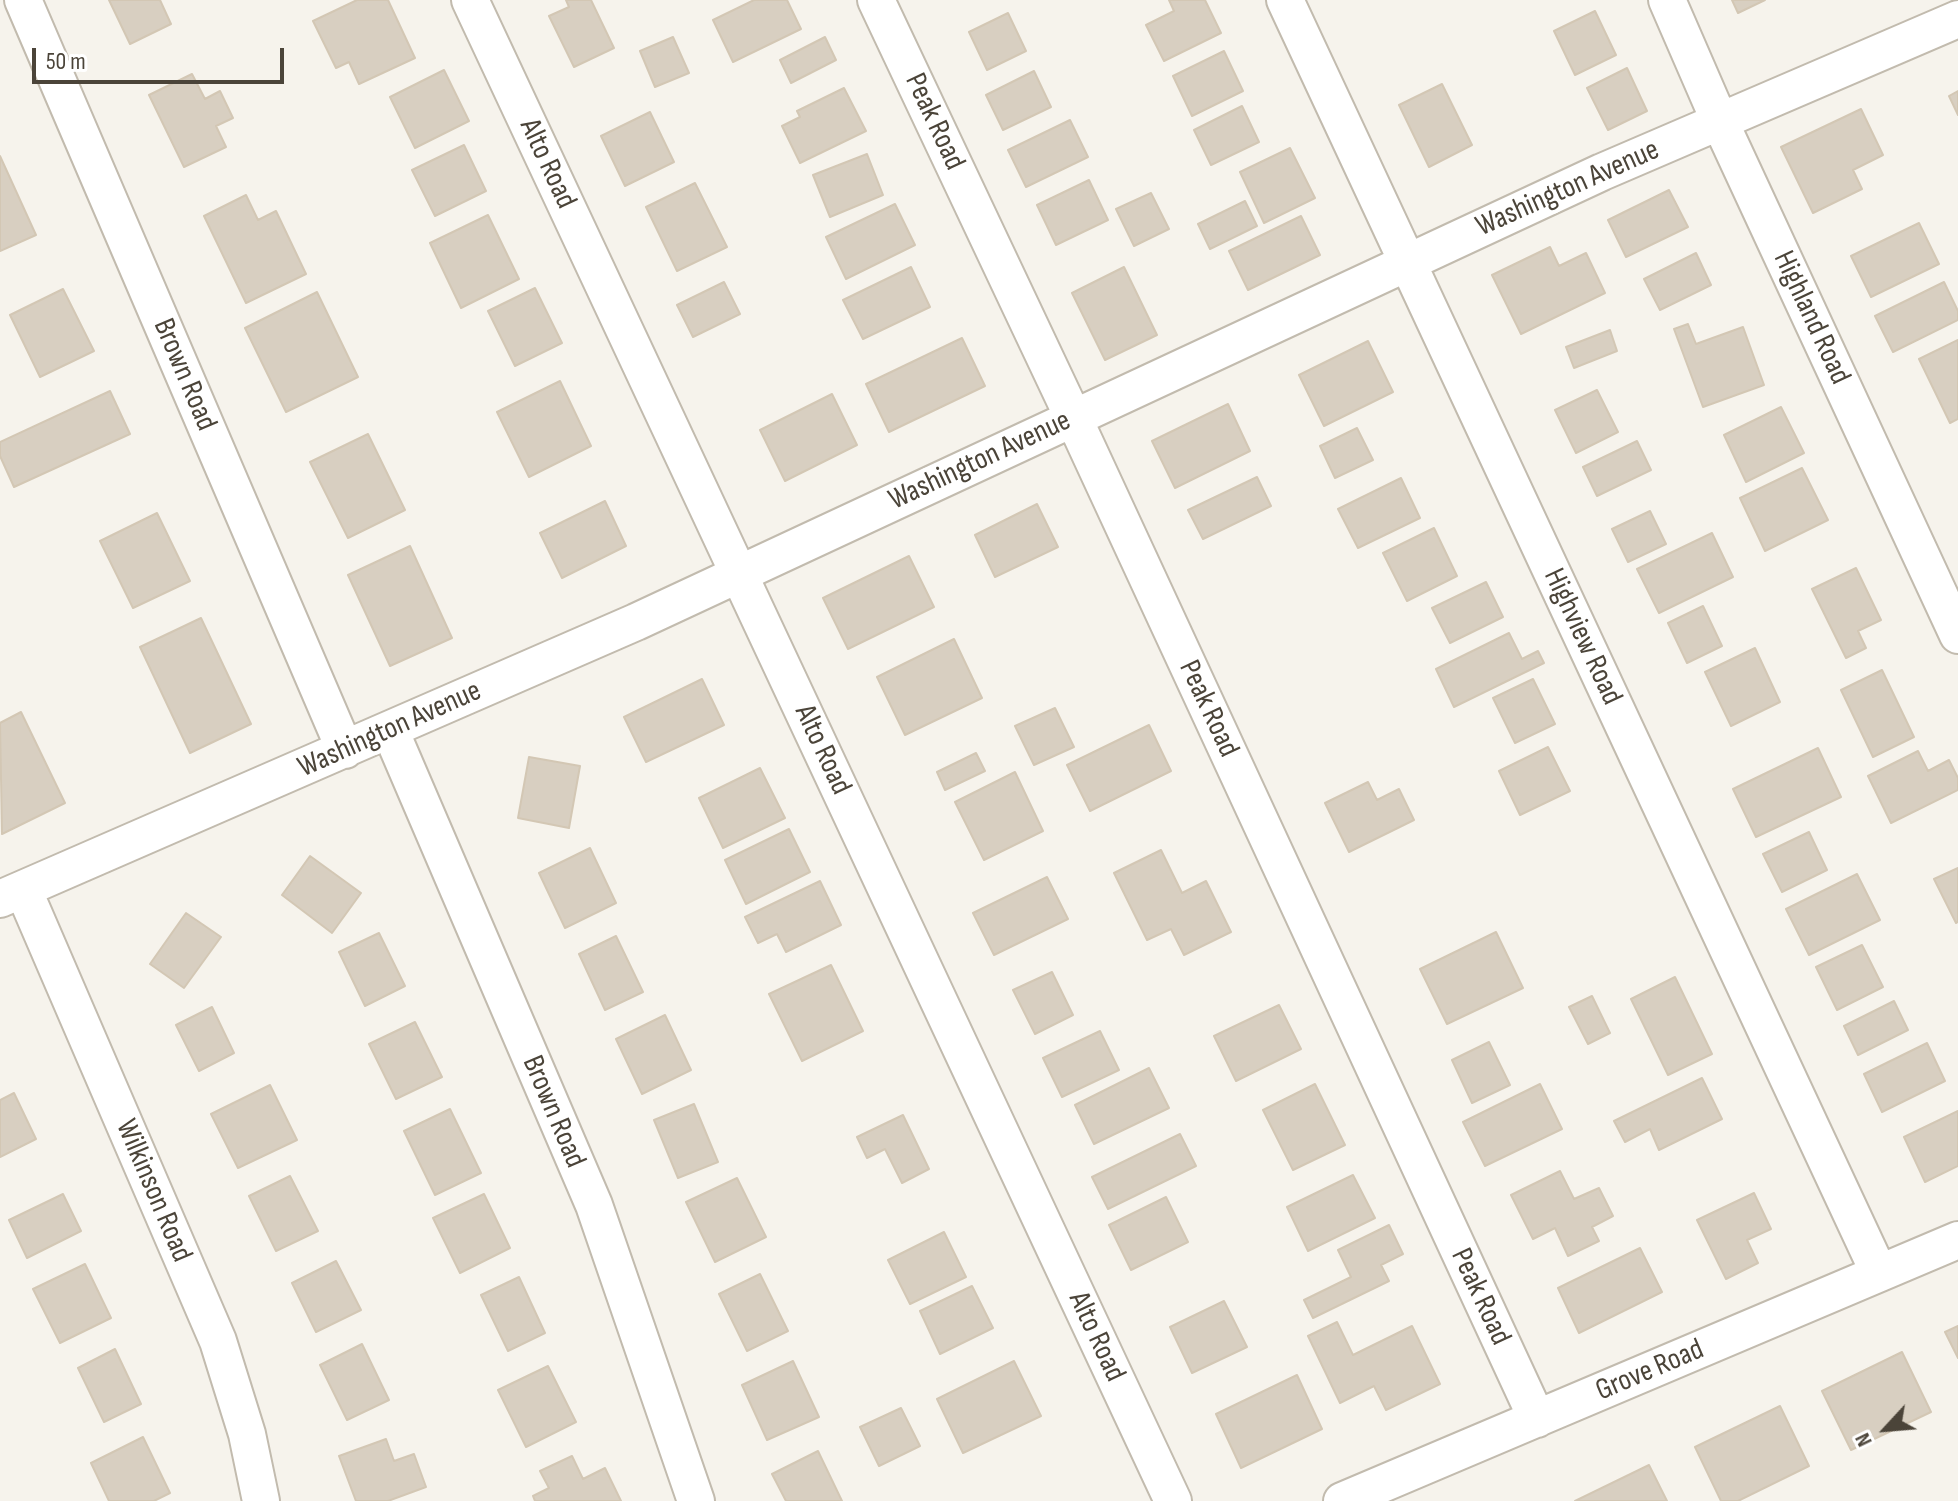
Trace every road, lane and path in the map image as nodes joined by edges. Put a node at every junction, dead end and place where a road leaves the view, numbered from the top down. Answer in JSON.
{"nodes":[{"id":1,"x":23,"y":0,"type":"edge"},
{"id":2,"x":470,"y":0,"type":"edge"},
{"id":3,"x":876,"y":0,"type":"edge"},
{"id":4,"x":1285,"y":0,"type":"edge"},
{"id":5,"x":1667,"y":0,"type":"edge"},
{"id":6,"x":1958,"y":19,"type":"edge"},
{"id":7,"x":1720,"y":122,"type":"junction"},
{"id":8,"x":1407,"y":261,"type":"junction"},
{"id":9,"x":1073,"y":417,"type":"junction"},
{"id":10,"x":740,"y":573,"type":"junction"},
{"id":11,"x":1958,"y":635,"type":"edge"},
{"id":12,"x":390,"y":730,"type":"junction"},
{"id":13,"x":345,"y":750,"type":"junction"},
{"id":14,"x":11,"y":894,"type":"edge"},
{"id":15,"x":1958,"y":1240,"type":"edge"},
{"id":16,"x":1879,"y":1273,"type":"junction"},
{"id":17,"x":1537,"y":1419,"type":"junction"},
{"id":18,"x":261,"y":1501,"type":"edge"},
{"id":19,"x":696,"y":1501,"type":"edge"},
{"id":20,"x":1173,"y":1501,"type":"edge"},
{"id":21,"x":1342,"y":1501,"type":"edge"}],
"edges":[{"from":1,"to":13,"type":"street","name":"Brown Road"},
{"from":2,"to":10,"type":"street","name":"Alto Road"},
{"from":3,"to":9,"type":"street","name":"Peak Road"},
{"from":4,"to":8,"type":"street","name":"Highview Road"},
{"from":5,"to":7,"type":"street","name":"Highland Road"},
{"from":6,"to":7,"type":"street","name":"Washington Avenue"},
{"from":7,"to":8,"type":"street","name":"Washington Avenue"},
{"from":7,"to":11,"type":"street","name":"Highland Road"},
{"from":8,"to":9,"type":"street","name":"Washington Avenue"},
{"from":8,"to":16,"type":"street","name":"Highview Road"},
{"from":9,"to":10,"type":"street","name":"Washington Avenue"},
{"from":9,"to":17,"type":"street","name":"Peak Road"},
{"from":10,"to":12,"type":"street","name":"Washington Avenue"},
{"from":10,"to":20,"type":"street","name":"Alto Road"},
{"from":12,"to":13,"type":"street","name":"Washington Avenue"},
{"from":12,"to":19,"type":"street","name":"Brown Road"},
{"from":13,"to":14,"type":"street","name":"Washington Avenue"},
{"from":14,"to":18,"type":"street","name":"Wilkinson Road"},
{"from":15,"to":16,"type":"street","name":"Grove Road"},
{"from":16,"to":17,"type":"street","name":"Grove Road"},
{"from":17,"to":21,"type":"street","name":"Grove Road"}]}
